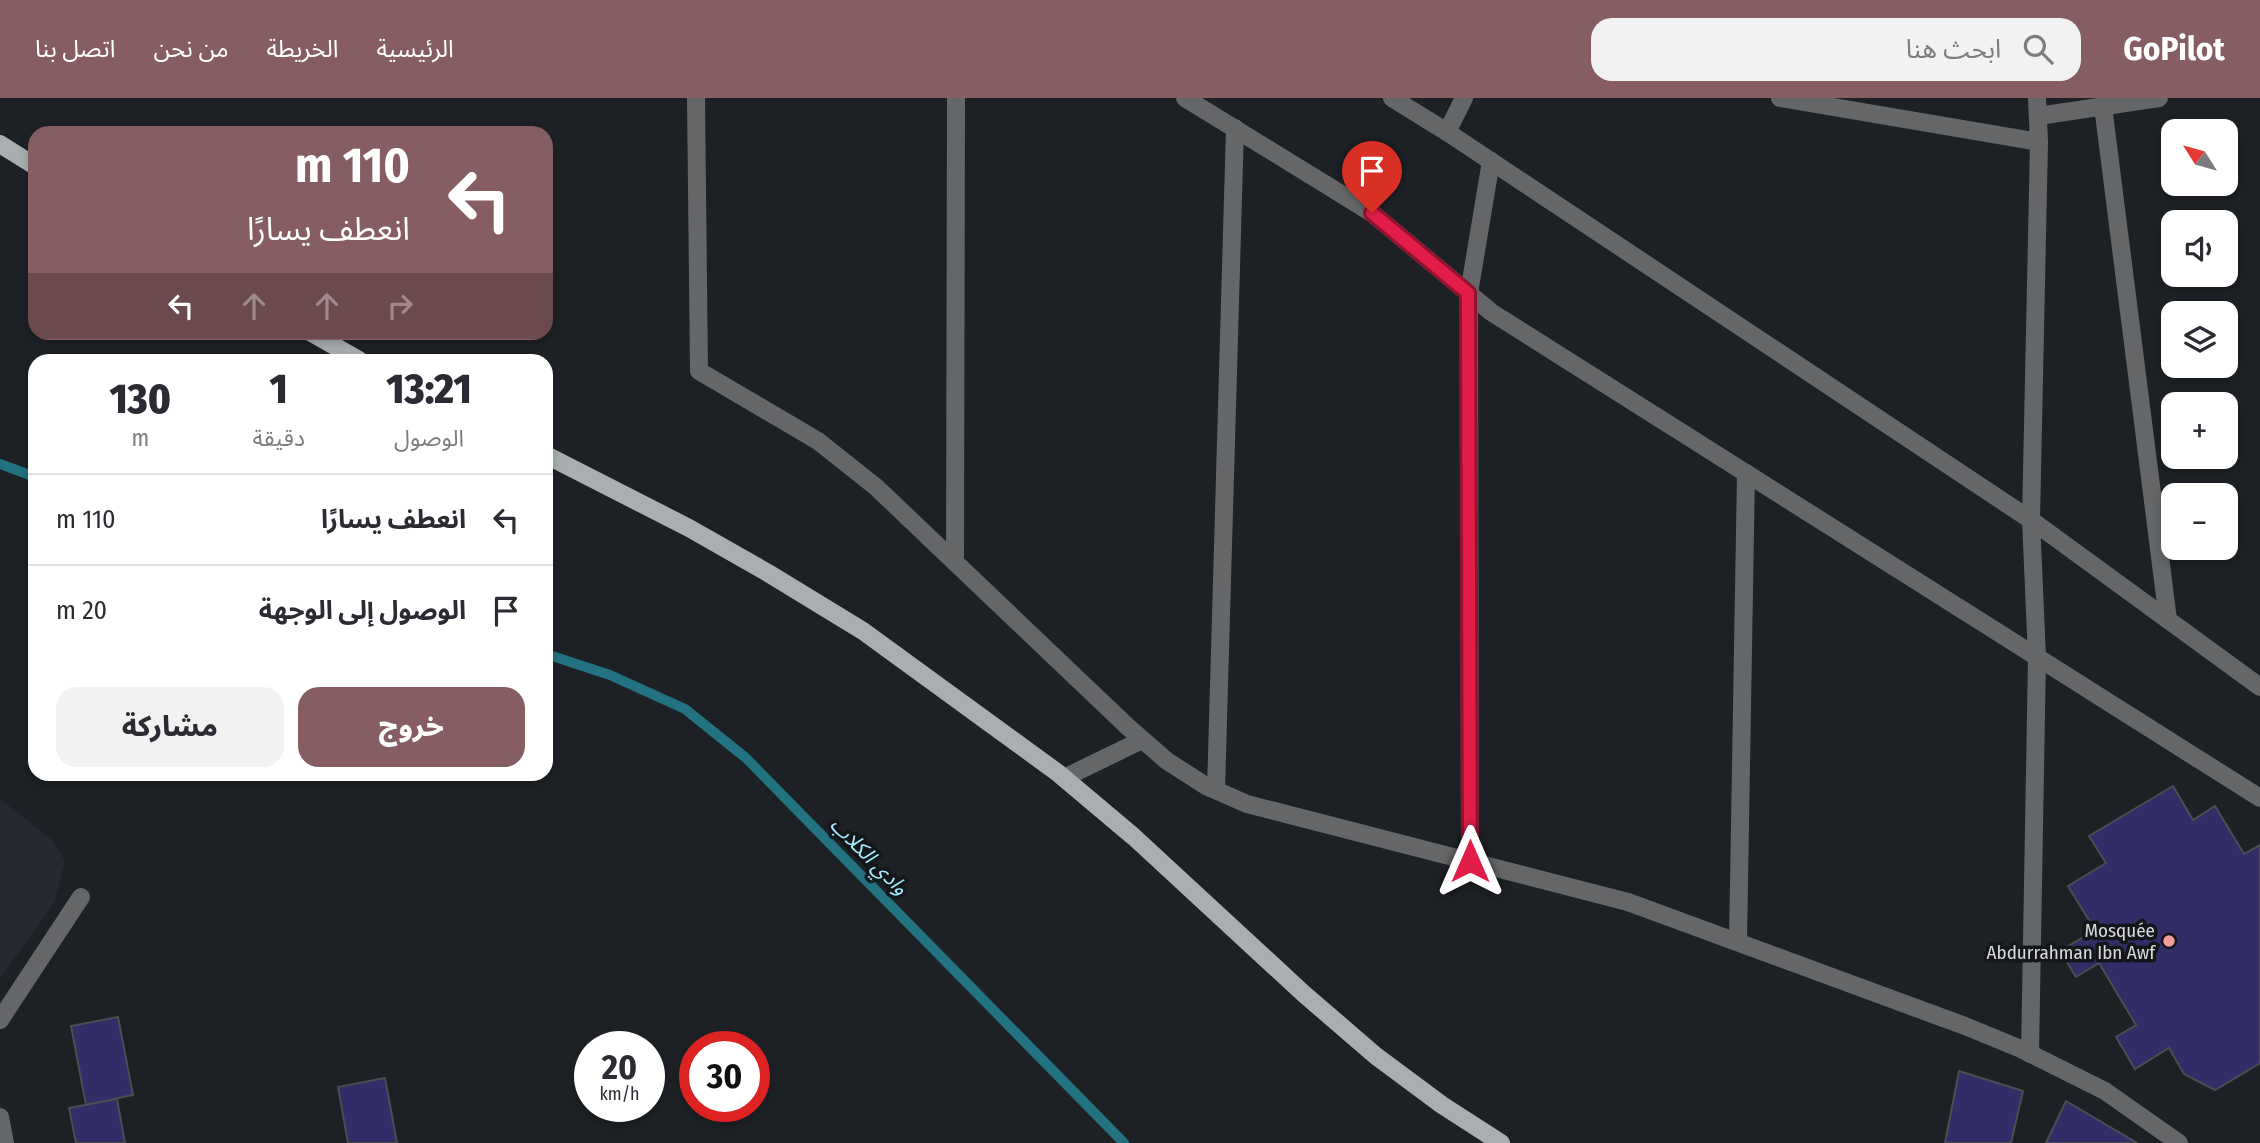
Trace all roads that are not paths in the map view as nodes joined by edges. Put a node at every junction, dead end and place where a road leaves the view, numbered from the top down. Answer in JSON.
{"nodes":[{"id":1,"x":696,"y":98,"type":"edge"},
{"id":2,"x":956,"y":98,"type":"edge"},
{"id":3,"x":1185,"y":98,"type":"edge"},
{"id":4,"x":1392,"y":98,"type":"edge"},
{"id":5,"x":1464,"y":98,"type":"edge"},
{"id":6,"x":1780,"y":98,"type":"edge"},
{"id":7,"x":2159,"y":98,"type":"edge"},
{"id":8,"x":2103,"y":106,"type":"junction"},
{"id":9,"x":2037,"y":107,"type":"edge"},
{"id":10,"x":1235,"y":128,"type":"junction"},
{"id":11,"x":1447,"y":132,"type":"junction"},
{"id":12,"x":2039,"y":142,"type":"junction"},
{"id":13,"x":0,"y":144,"type":"edge"},
{"id":14,"x":28,"y":162,"type":"edge"},
{"id":15,"x":1491,"y":162,"type":"junction"},
{"id":16,"x":1468,"y":293,"type":"junction"},
{"id":17,"x":324,"y":340,"type":"edge"},
{"id":18,"x":348,"y":354,"type":"edge"},
{"id":19,"x":553,"y":459,"type":"edge"},
{"id":20,"x":1746,"y":473,"type":"junction"},
{"id":21,"x":2031,"y":520,"type":"junction"},
{"id":22,"x":955,"y":562,"type":"junction"},
{"id":23,"x":2168,"y":620,"type":"junction"},
{"id":24,"x":2037,"y":657,"type":"junction"},
{"id":25,"x":2260,"y":687,"type":"edge"},
{"id":26,"x":1142,"y":740,"type":"junction"},
{"id":27,"x":1065,"y":778,"type":"junction"},
{"id":28,"x":1216,"y":790,"type":"junction"},
{"id":29,"x":2260,"y":797,"type":"edge"},
{"id":30,"x":1470,"y":861,"type":"junction"},
{"id":31,"x":81,"y":897,"type":"dead end"},
{"id":32,"x":1738,"y":942,"type":"junction"},
{"id":33,"x":0,"y":1020,"type":"edge"},
{"id":34,"x":2030,"y":1054,"type":"junction"},
{"id":35,"x":0,"y":1117,"type":"edge"},
{"id":36,"x":5,"y":1143,"type":"edge"},
{"id":37,"x":1501,"y":1143,"type":"edge"},
{"id":38,"x":2179,"y":1143,"type":"edge"}],
"edges":[{"from":1,"to":22,"type":"street"},
{"from":2,"to":22,"type":"street"},
{"from":3,"to":10,"type":"street"},
{"from":4,"to":11,"type":"street"},
{"from":5,"to":11,"type":"street"},
{"from":6,"to":12,"type":"street"},
{"from":7,"to":8,"type":"street"},
{"from":8,"to":9,"type":"street"},
{"from":8,"to":23,"type":"street"},
{"from":9,"to":12,"type":"street"},
{"from":10,"to":16,"type":"street"},
{"from":10,"to":28,"type":"street"},
{"from":11,"to":15,"type":"street"},
{"from":12,"to":21,"type":"street"},
{"from":13,"to":14,"type":"main road"},
{"from":15,"to":16,"type":"street"},
{"from":15,"to":21,"type":"street"},
{"from":16,"to":20,"type":"street"},
{"from":16,"to":30,"type":"street"},
{"from":17,"to":18,"type":"main road"},
{"from":19,"to":27,"type":"main road"},
{"from":20,"to":24,"type":"street"},
{"from":20,"to":32,"type":"street"},
{"from":21,"to":23,"type":"street"},
{"from":21,"to":24,"type":"street"},
{"from":22,"to":26,"type":"street"},
{"from":23,"to":25,"type":"street"},
{"from":24,"to":29,"type":"street"},
{"from":24,"to":34,"type":"street"},
{"from":26,"to":27,"type":"street"},
{"from":26,"to":28,"type":"street"},
{"from":27,"to":37,"type":"main road"},
{"from":28,"to":30,"type":"street"},
{"from":30,"to":32,"type":"street"},
{"from":31,"to":33,"type":"street"},
{"from":32,"to":34,"type":"street"},
{"from":34,"to":38,"type":"street"},
{"from":35,"to":36,"type":"street"}]}
